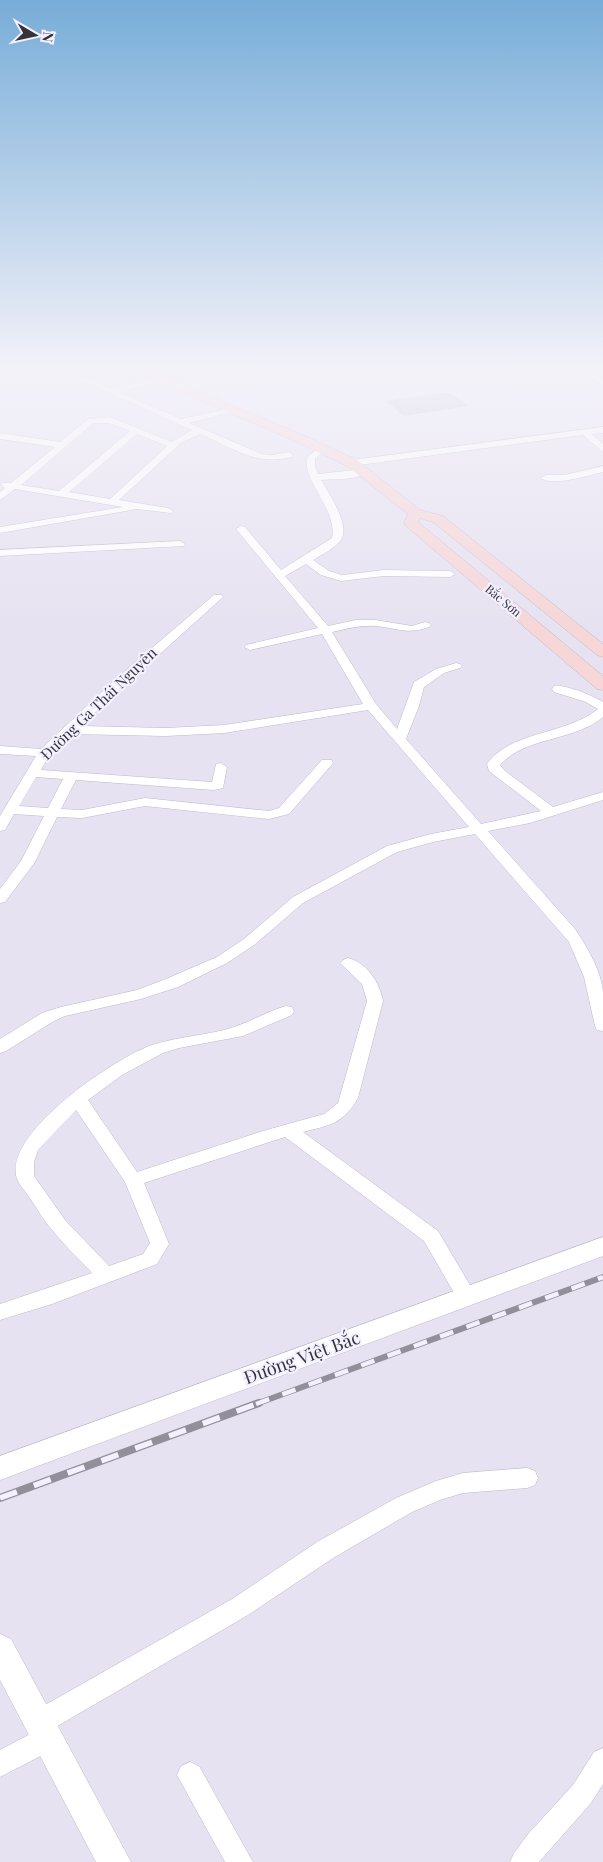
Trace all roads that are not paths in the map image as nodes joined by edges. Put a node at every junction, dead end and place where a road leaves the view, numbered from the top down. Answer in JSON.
{"nodes":[{"id":1,"x":48,"y":456,"type":"edge"},
{"id":2,"x":106,"y":456,"type":"edge"},
{"id":3,"x":163,"y":456,"type":"edge"},
{"id":4,"x":258,"y":456,"type":"edge"},
{"id":5,"x":284,"y":456,"type":"edge"},
{"id":6,"x":315,"y":456,"type":"edge"},
{"id":7,"x":338,"y":456,"type":"edge"},
{"id":8,"x":405,"y":456,"type":"edge"},
{"id":9,"x":352,"y":463,"type":"junction"},
{"id":10,"x":603,"y":469,"type":"edge"},
{"id":11,"x":364,"y":472,"type":"junction"},
{"id":12,"x":315,"y":477,"type":"junction"},
{"id":13,"x":546,"y":478,"type":"dead end"},
{"id":14,"x":0,"y":484,"type":"edge"},
{"id":15,"x":13,"y":486,"type":"junction"},
{"id":16,"x":62,"y":493,"type":"junction"},
{"id":17,"x":0,"y":497,"type":"edge"},
{"id":18,"x":113,"y":501,"type":"junction"},
{"id":19,"x":145,"y":506,"type":"junction"},
{"id":20,"x":168,"y":511,"type":"dead end"},
{"id":21,"x":415,"y":513,"type":"junction"},
{"id":22,"x":241,"y":529,"type":"dead end"},
{"id":23,"x":0,"y":530,"type":"edge"},
{"id":24,"x":180,"y":544,"type":"dead end"},
{"id":25,"x":0,"y":553,"type":"edge"},
{"id":26,"x":306,"y":559,"type":"junction"},
{"id":27,"x":450,"y":574,"type":"dead end"},
{"id":28,"x":279,"y":575,"type":"junction"},
{"id":29,"x":218,"y":597,"type":"dead end"},
{"id":30,"x":425,"y":625,"type":"dead end"},
{"id":31,"x":326,"y":631,"type":"junction"},
{"id":32,"x":250,"y":648,"type":"dead end"},
{"id":33,"x":603,"y":652,"type":"edge"},
{"id":34,"x":456,"y":666,"type":"dead end"},
{"id":35,"x":603,"y":685,"type":"edge"},
{"id":36,"x":558,"y":689,"type":"dead end"},
{"id":37,"x":371,"y":706,"type":"junction"},
{"id":38,"x":603,"y":707,"type":"edge"},
{"id":39,"x":603,"y":712,"type":"edge"},
{"id":40,"x":68,"y":730,"type":"junction"},
{"id":41,"x":399,"y":740,"type":"junction"},
{"id":42,"x":0,"y":750,"type":"edge"},
{"id":43,"x":44,"y":753,"type":"junction"},
{"id":44,"x":327,"y":763,"type":"dead end"},
{"id":45,"x":220,"y":767,"type":"dead end"},
{"id":46,"x":32,"y":773,"type":"junction"},
{"id":47,"x":71,"y":776,"type":"junction"},
{"id":48,"x":603,"y":796,"type":"edge"},
{"id":49,"x":11,"y":810,"type":"junction"},
{"id":50,"x":550,"y":811,"type":"junction"},
{"id":51,"x":53,"y":813,"type":"junction"},
{"id":52,"x":0,"y":827,"type":"edge"},
{"id":53,"x":478,"y":829,"type":"junction"},
{"id":54,"x":0,"y":899,"type":"edge"},
{"id":55,"x":348,"y":963,"type":"dead end"},
{"id":56,"x":598,"y":989,"type":"edge"},
{"id":57,"x":286,"y":1011,"type":"dead end"},
{"id":58,"x":603,"y":1026,"type":"edge"},
{"id":59,"x":0,"y":1047,"type":"edge"},
{"id":60,"x":78,"y":1099,"type":"junction"},
{"id":61,"x":288,"y":1130,"type":"junction"},
{"id":62,"x":133,"y":1180,"type":"junction"},
{"id":63,"x":603,"y":1246,"type":"edge"},
{"id":64,"x":106,"y":1275,"type":"junction"},
{"id":65,"x":467,"y":1297,"type":"junction"},
{"id":66,"x":0,"y":1312,"type":"edge"},
{"id":67,"x":0,"y":1468,"type":"edge"},
{"id":68,"x":527,"y":1478,"type":"dead end"},
{"id":69,"x":0,"y":1649,"type":"edge"},
{"id":70,"x":45,"y":1730,"type":"junction"},
{"id":71,"x":603,"y":1761,"type":"edge"},
{"id":72,"x":0,"y":1764,"type":"edge"},
{"id":73,"x":190,"y":1775,"type":"dead end"},
{"id":74,"x":114,"y":1862,"type":"edge"},
{"id":75,"x":240,"y":1862,"type":"edge"},
{"id":76,"x":522,"y":1862,"type":"edge"}],
"edges":[{"from":1,"to":15,"type":"street"},
{"from":2,"to":16,"type":"street"},
{"from":3,"to":18,"type":"street"},
{"from":4,"to":5,"type":"street"},
{"from":6,"to":12,"type":"street"},
{"from":7,"to":9,"type":"main road","name":"Bắc Sơn"},
{"from":8,"to":9,"type":"street"},
{"from":9,"to":11,"type":"main road","name":"Bắc Sơn"},
{"from":10,"to":13,"type":"street"},
{"from":11,"to":12,"type":"street"},
{"from":11,"to":21,"type":"main road","name":"Bắc Sơn"},
{"from":12,"to":26,"type":"street"},
{"from":14,"to":15,"type":"street"},
{"from":15,"to":16,"type":"street"},
{"from":15,"to":17,"type":"street"},
{"from":16,"to":18,"type":"street"},
{"from":18,"to":19,"type":"street"},
{"from":19,"to":20,"type":"street"},
{"from":19,"to":23,"type":"street"},
{"from":21,"to":33,"type":"main road","name":"Bắc Sơn"},
{"from":21,"to":35,"type":"main road","name":"Bắc Sơn"},
{"from":22,"to":28,"type":"street"},
{"from":24,"to":25,"type":"street"},
{"from":26,"to":27,"type":"street"},
{"from":26,"to":28,"type":"street"},
{"from":28,"to":31,"type":"street"},
{"from":29,"to":40,"type":"street","name":"Đường Ga Thái Nguyên"},
{"from":30,"to":31,"type":"street"},
{"from":31,"to":32,"type":"street"},
{"from":31,"to":37,"type":"street"},
{"from":34,"to":41,"type":"street"},
{"from":36,"to":38,"type":"street"},
{"from":37,"to":40,"type":"street"},
{"from":37,"to":41,"type":"street"},
{"from":39,"to":50,"type":"street"},
{"from":40,"to":43,"type":"street","name":"Đường Ga Thái Nguyên"},
{"from":41,"to":53,"type":"street"},
{"from":42,"to":43,"type":"street"},
{"from":43,"to":46,"type":"street","name":"Đường Ga Thái Nguyên"},
{"from":44,"to":51,"type":"street"},
{"from":45,"to":47,"type":"street"},
{"from":46,"to":47,"type":"street"},
{"from":46,"to":49,"type":"street","name":"Đường Ga Thái Nguyên"},
{"from":47,"to":51,"type":"street"},
{"from":48,"to":50,"type":"street"},
{"from":49,"to":51,"type":"street"},
{"from":49,"to":52,"type":"street","name":"Đường Ga Thái Nguyên"},
{"from":50,"to":53,"type":"street"},
{"from":51,"to":54,"type":"street"},
{"from":53,"to":56,"type":"street"},
{"from":53,"to":59,"type":"street"},
{"from":55,"to":61,"type":"street"},
{"from":56,"to":58,"type":"street"},
{"from":57,"to":60,"type":"street"},
{"from":60,"to":62,"type":"street"},
{"from":60,"to":64,"type":"street"},
{"from":61,"to":62,"type":"street"},
{"from":61,"to":65,"type":"street"},
{"from":62,"to":64,"type":"street"},
{"from":63,"to":65,"type":"street","name":"Đường Việt Bắc"},
{"from":64,"to":66,"type":"street"},
{"from":65,"to":67,"type":"street","name":"Đường Việt Bắc"},
{"from":68,"to":70,"type":"street"},
{"from":69,"to":70,"type":"street"},
{"from":70,"to":72,"type":"street"},
{"from":70,"to":74,"type":"street"},
{"from":71,"to":76,"type":"street"},
{"from":73,"to":75,"type":"street"}]}
